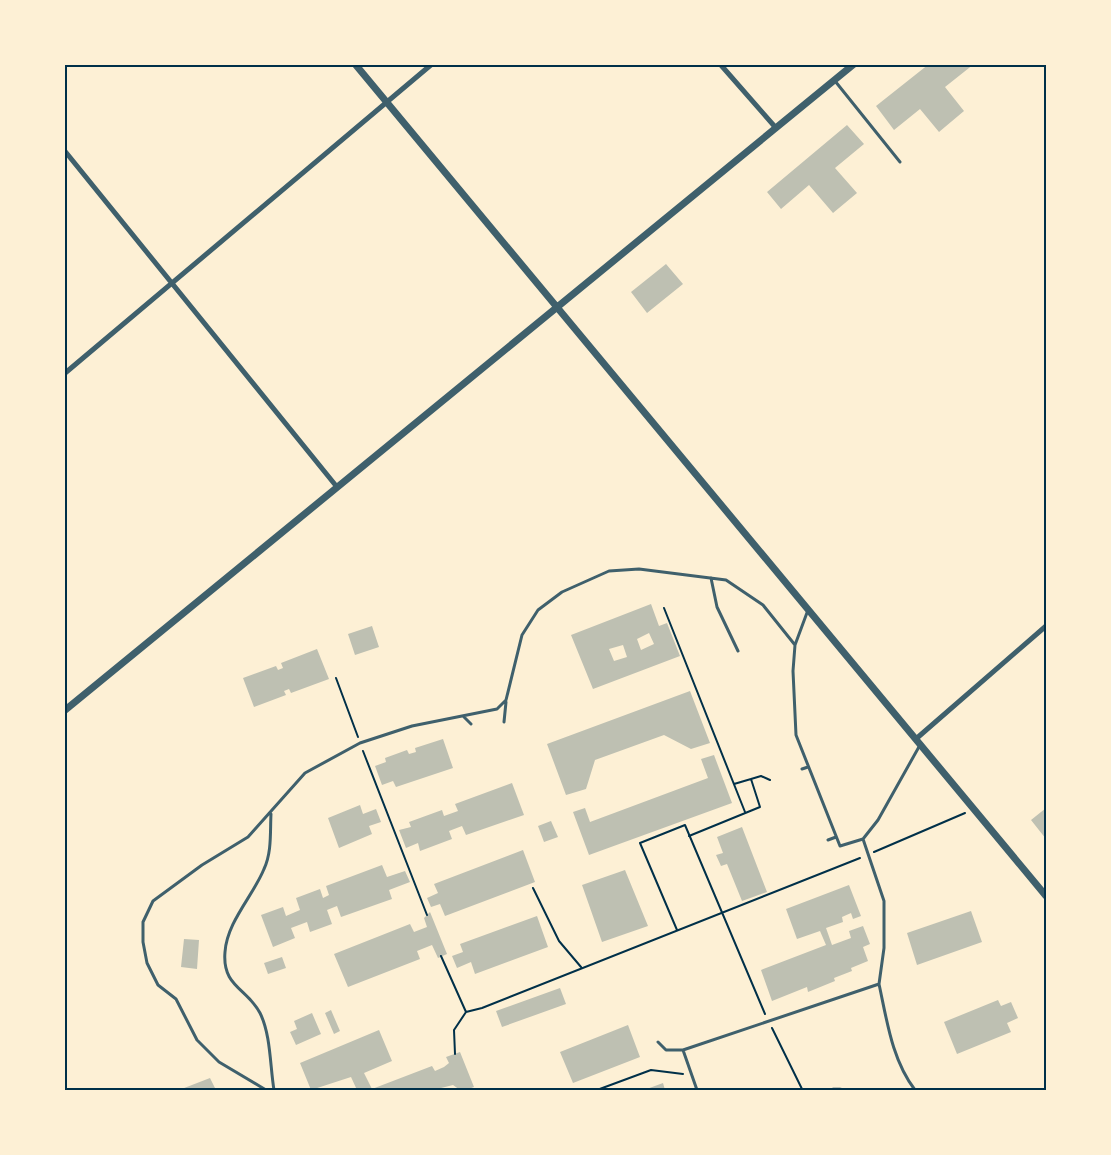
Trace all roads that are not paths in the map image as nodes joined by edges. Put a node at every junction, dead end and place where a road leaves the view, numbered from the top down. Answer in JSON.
{"nodes":[{"id":1,"x":355,"y":64,"type":"edge"},
{"id":2,"x":432,"y":64,"type":"edge"},
{"id":3,"x":720,"y":64,"type":"edge"},
{"id":4,"x":854,"y":64,"type":"edge"},
{"id":5,"x":834,"y":80,"type":"junction"},
{"id":6,"x":387,"y":103,"type":"junction"},
{"id":7,"x":776,"y":128,"type":"junction"},
{"id":8,"x":64,"y":150,"type":"edge"},
{"id":9,"x":900,"y":162,"type":"dead end"},
{"id":10,"x":171,"y":284,"type":"junction"},
{"id":11,"x":555,"y":307,"type":"junction"},
{"id":12,"x":64,"y":374,"type":"edge"},
{"id":13,"x":337,"y":487,"type":"junction"},
{"id":14,"x":711,"y":578,"type":"junction"},
{"id":15,"x":809,"y":609,"type":"junction"},
{"id":16,"x":1047,"y":626,"type":"edge"},
{"id":17,"x":795,"y":645,"type":"junction"},
{"id":18,"x":738,"y":651,"type":"dead end"},
{"id":19,"x":506,"y":700,"type":"junction"},
{"id":20,"x":64,"y":711,"type":"edge"},
{"id":21,"x":463,"y":716,"type":"junction"},
{"id":22,"x":504,"y":722,"type":"dead end"},
{"id":23,"x":471,"y":724,"type":"dead end"},
{"id":24,"x":919,"y":741,"type":"junction"},
{"id":25,"x":808,"y":766,"type":"junction"},
{"id":26,"x":802,"y":769,"type":"dead end"},
{"id":27,"x":271,"y":814,"type":"junction"},
{"id":28,"x":836,"y":837,"type":"junction"},
{"id":29,"x":863,"y":839,"type":"junction"},
{"id":30,"x":828,"y":840,"type":"dead end"},
{"id":31,"x":1047,"y":896,"type":"edge"},
{"id":32,"x":879,"y":984,"type":"junction"},
{"id":33,"x":658,"y":1042,"type":"dead end"},
{"id":34,"x":683,"y":1050,"type":"junction"},
{"id":35,"x":266,"y":1090,"type":"edge"},
{"id":36,"x":274,"y":1090,"type":"edge"},
{"id":37,"x":697,"y":1090,"type":"edge"},
{"id":38,"x":915,"y":1090,"type":"edge"}],
"edges":[{"from":1,"to":6,"type":"street"},
{"from":2,"to":6,"type":"street"},
{"from":3,"to":7,"type":"street"},
{"from":4,"to":5,"type":"street"},
{"from":5,"to":7,"type":"street"},
{"from":5,"to":9,"type":"lane"},
{"from":6,"to":10,"type":"street"},
{"from":6,"to":11,"type":"street"},
{"from":7,"to":11,"type":"street"},
{"from":8,"to":10,"type":"street"},
{"from":10,"to":12,"type":"street"},
{"from":10,"to":13,"type":"street"},
{"from":11,"to":13,"type":"street"},
{"from":11,"to":15,"type":"street"},
{"from":13,"to":20,"type":"street"},
{"from":14,"to":17,"type":"lane"},
{"from":14,"to":18,"type":"lane"},
{"from":14,"to":19,"type":"lane"},
{"from":15,"to":17,"type":"lane"},
{"from":15,"to":24,"type":"street"},
{"from":16,"to":24,"type":"street"},
{"from":17,"to":25,"type":"lane"},
{"from":19,"to":21,"type":"lane"},
{"from":19,"to":22,"type":"lane"},
{"from":21,"to":23,"type":"lane"},
{"from":21,"to":27,"type":"lane"},
{"from":24,"to":29,"type":"lane"},
{"from":24,"to":31,"type":"street"},
{"from":25,"to":26,"type":"lane"},
{"from":25,"to":28,"type":"lane"},
{"from":27,"to":35,"type":"lane"},
{"from":27,"to":36,"type":"lane"},
{"from":28,"to":29,"type":"lane"},
{"from":28,"to":30,"type":"lane"},
{"from":29,"to":32,"type":"lane"},
{"from":32,"to":34,"type":"lane"},
{"from":32,"to":38,"type":"lane"},
{"from":33,"to":34,"type":"lane"},
{"from":34,"to":37,"type":"lane"}]}
